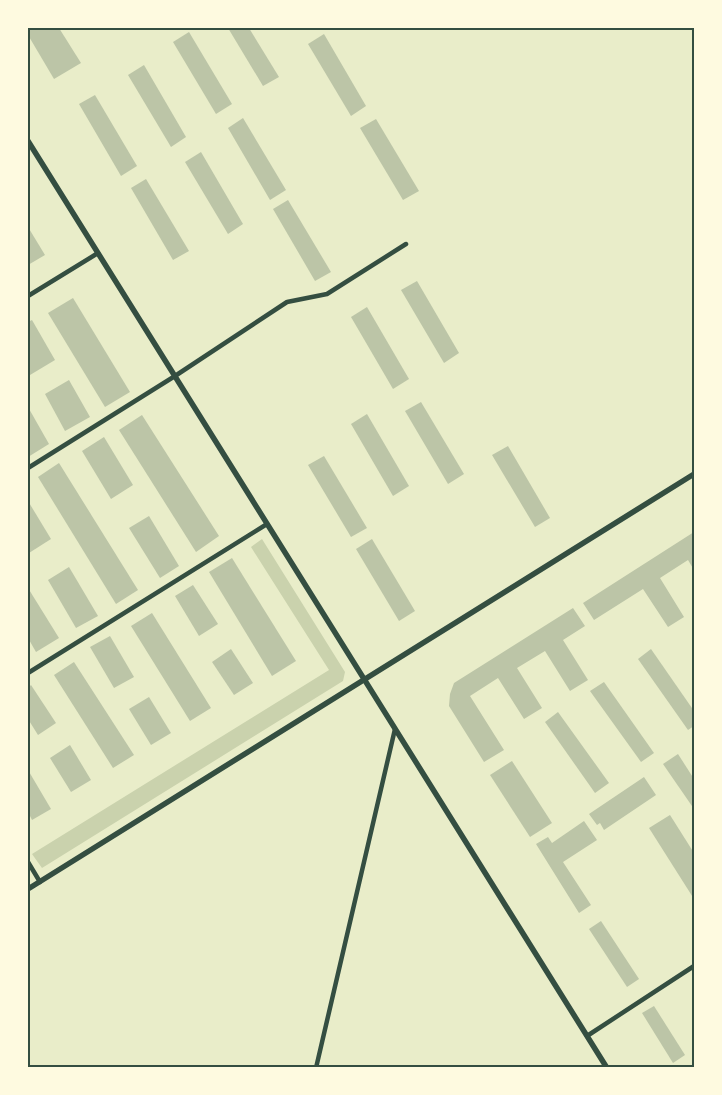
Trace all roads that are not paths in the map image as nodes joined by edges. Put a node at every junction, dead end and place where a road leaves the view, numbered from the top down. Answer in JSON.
{"nodes":[{"id":1,"x":28,"y":141,"type":"edge"},
{"id":2,"x":406,"y":244,"type":"dead end"},
{"id":3,"x":98,"y":253,"type":"junction"},
{"id":4,"x":28,"y":296,"type":"edge"},
{"id":5,"x":175,"y":376,"type":"junction"},
{"id":6,"x":28,"y":468,"type":"edge"},
{"id":7,"x":694,"y":474,"type":"edge"},
{"id":8,"x":267,"y":524,"type":"junction"},
{"id":9,"x":28,"y":673,"type":"edge"},
{"id":10,"x":364,"y":680,"type":"junction"},
{"id":11,"x":395,"y":730,"type":"junction"},
{"id":12,"x":28,"y":862,"type":"edge"},
{"id":13,"x":40,"y":882,"type":"junction"},
{"id":14,"x":28,"y":889,"type":"edge"},
{"id":15,"x":694,"y":966,"type":"edge"},
{"id":16,"x":587,"y":1036,"type":"junction"},
{"id":17,"x":316,"y":1068,"type":"edge"},
{"id":18,"x":607,"y":1068,"type":"edge"}],
"edges":[{"from":1,"to":3,"type":"street"},
{"from":2,"to":5,"type":"street"},
{"from":3,"to":4,"type":"street"},
{"from":3,"to":5,"type":"street"},
{"from":5,"to":6,"type":"street"},
{"from":5,"to":8,"type":"street"},
{"from":7,"to":10,"type":"street"},
{"from":8,"to":9,"type":"street"},
{"from":8,"to":10,"type":"street"},
{"from":10,"to":11,"type":"street"},
{"from":10,"to":13,"type":"street"},
{"from":11,"to":16,"type":"street"},
{"from":11,"to":17,"type":"street"},
{"from":12,"to":13,"type":"street"},
{"from":13,"to":14,"type":"street"},
{"from":15,"to":16,"type":"street"},
{"from":16,"to":18,"type":"street"}]}
